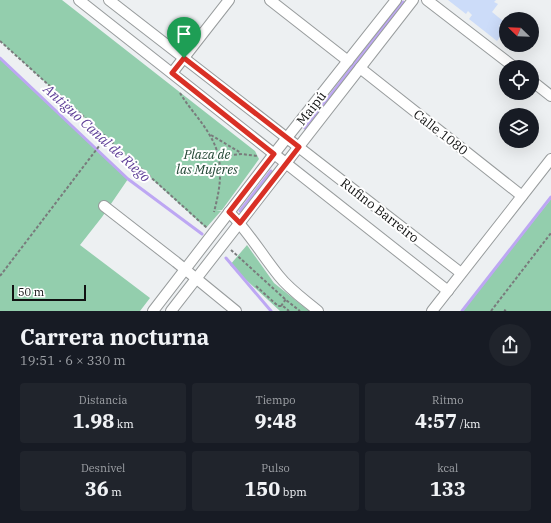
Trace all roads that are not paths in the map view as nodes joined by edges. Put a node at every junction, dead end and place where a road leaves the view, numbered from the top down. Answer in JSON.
{"nodes":[{"id":1,"x":79,"y":0,"type":"edge"},
{"id":2,"x":109,"y":0,"type":"edge"},
{"id":3,"x":229,"y":0,"type":"edge"},
{"id":4,"x":270,"y":0,"type":"edge"},
{"id":5,"x":396,"y":0,"type":"edge"},
{"id":6,"x":413,"y":0,"type":"edge"},
{"id":7,"x":428,"y":0,"type":"edge"},
{"id":8,"x":184,"y":58,"type":"junction"},
{"id":9,"x":505,"y":60,"type":"edge"},
{"id":10,"x":348,"y":61,"type":"junction"},
{"id":11,"x":360,"y":68,"type":"junction"},
{"id":12,"x":172,"y":73,"type":"junction"},
{"id":13,"x":539,"y":87,"type":"edge"},
{"id":14,"x":551,"y":96,"type":"edge"},
{"id":15,"x":288,"y":138,"type":"junction"},
{"id":16,"x":299,"y":147,"type":"junction"},
{"id":17,"x":274,"y":154,"type":"junction"},
{"id":18,"x":551,"y":159,"type":"edge"},
{"id":19,"x":287,"y":163,"type":"junction"},
{"id":20,"x":522,"y":196,"type":"junction"},
{"id":21,"x":104,"y":206,"type":"dead end"},
{"id":22,"x":229,"y":212,"type":"junction"},
{"id":23,"x":240,"y":223,"type":"junction"},
{"id":24,"x":185,"y":270,"type":"junction"},
{"id":25,"x":461,"y":273,"type":"junction"},
{"id":26,"x":196,"y":279,"type":"junction"},
{"id":27,"x":448,"y":291,"type":"junction"},
{"id":28,"x":153,"y":311,"type":"edge"},
{"id":29,"x":171,"y":311,"type":"edge"},
{"id":30,"x":236,"y":311,"type":"edge"},
{"id":31,"x":318,"y":311,"type":"edge"},
{"id":32,"x":432,"y":311,"type":"edge"}],
"edges":[{"from":1,"to":12,"type":"street"},
{"from":2,"to":8,"type":"street"},
{"from":3,"to":8,"type":"street"},
{"from":4,"to":10,"type":"street"},
{"from":5,"to":10,"type":"street","name":"Maipú"},
{"from":6,"to":11,"type":"street","name":"Maipú"},
{"from":7,"to":9,"type":"street"},
{"from":8,"to":12,"type":"street"},
{"from":8,"to":15,"type":"street"},
{"from":10,"to":15,"type":"street","name":"Maipú"},
{"from":11,"to":16,"type":"street","name":"Maipú"},
{"from":11,"to":20,"type":"street","name":"Calle 1080"},
{"from":12,"to":17,"type":"street"},
{"from":13,"to":14,"type":"street"},
{"from":15,"to":16,"type":"street","name":"Rufino Barreiro"},
{"from":15,"to":17,"type":"street","name":"Maipú"},
{"from":16,"to":19,"type":"street","name":"Maipú"},
{"from":16,"to":25,"type":"street","name":"Rufino Barreiro"},
{"from":17,"to":19,"type":"street","name":"Rufino Barreiro"},
{"from":17,"to":22,"type":"street","name":"Maipú"},
{"from":18,"to":20,"type":"street"},
{"from":19,"to":23,"type":"street","name":"Maipú"},
{"from":19,"to":27,"type":"street","name":"Rufino Barreiro"},
{"from":20,"to":25,"type":"street"},
{"from":21,"to":24,"type":"street"},
{"from":22,"to":23,"type":"street"},
{"from":22,"to":24,"type":"street","name":"Maipú"},
{"from":23,"to":26,"type":"street","name":"Maipú"},
{"from":23,"to":31,"type":"street"},
{"from":24,"to":26,"type":"street"},
{"from":24,"to":28,"type":"street","name":"Maipú"},
{"from":25,"to":27,"type":"street"},
{"from":26,"to":29,"type":"street","name":"Maipú"},
{"from":26,"to":30,"type":"street"},
{"from":27,"to":32,"type":"street"}]}
